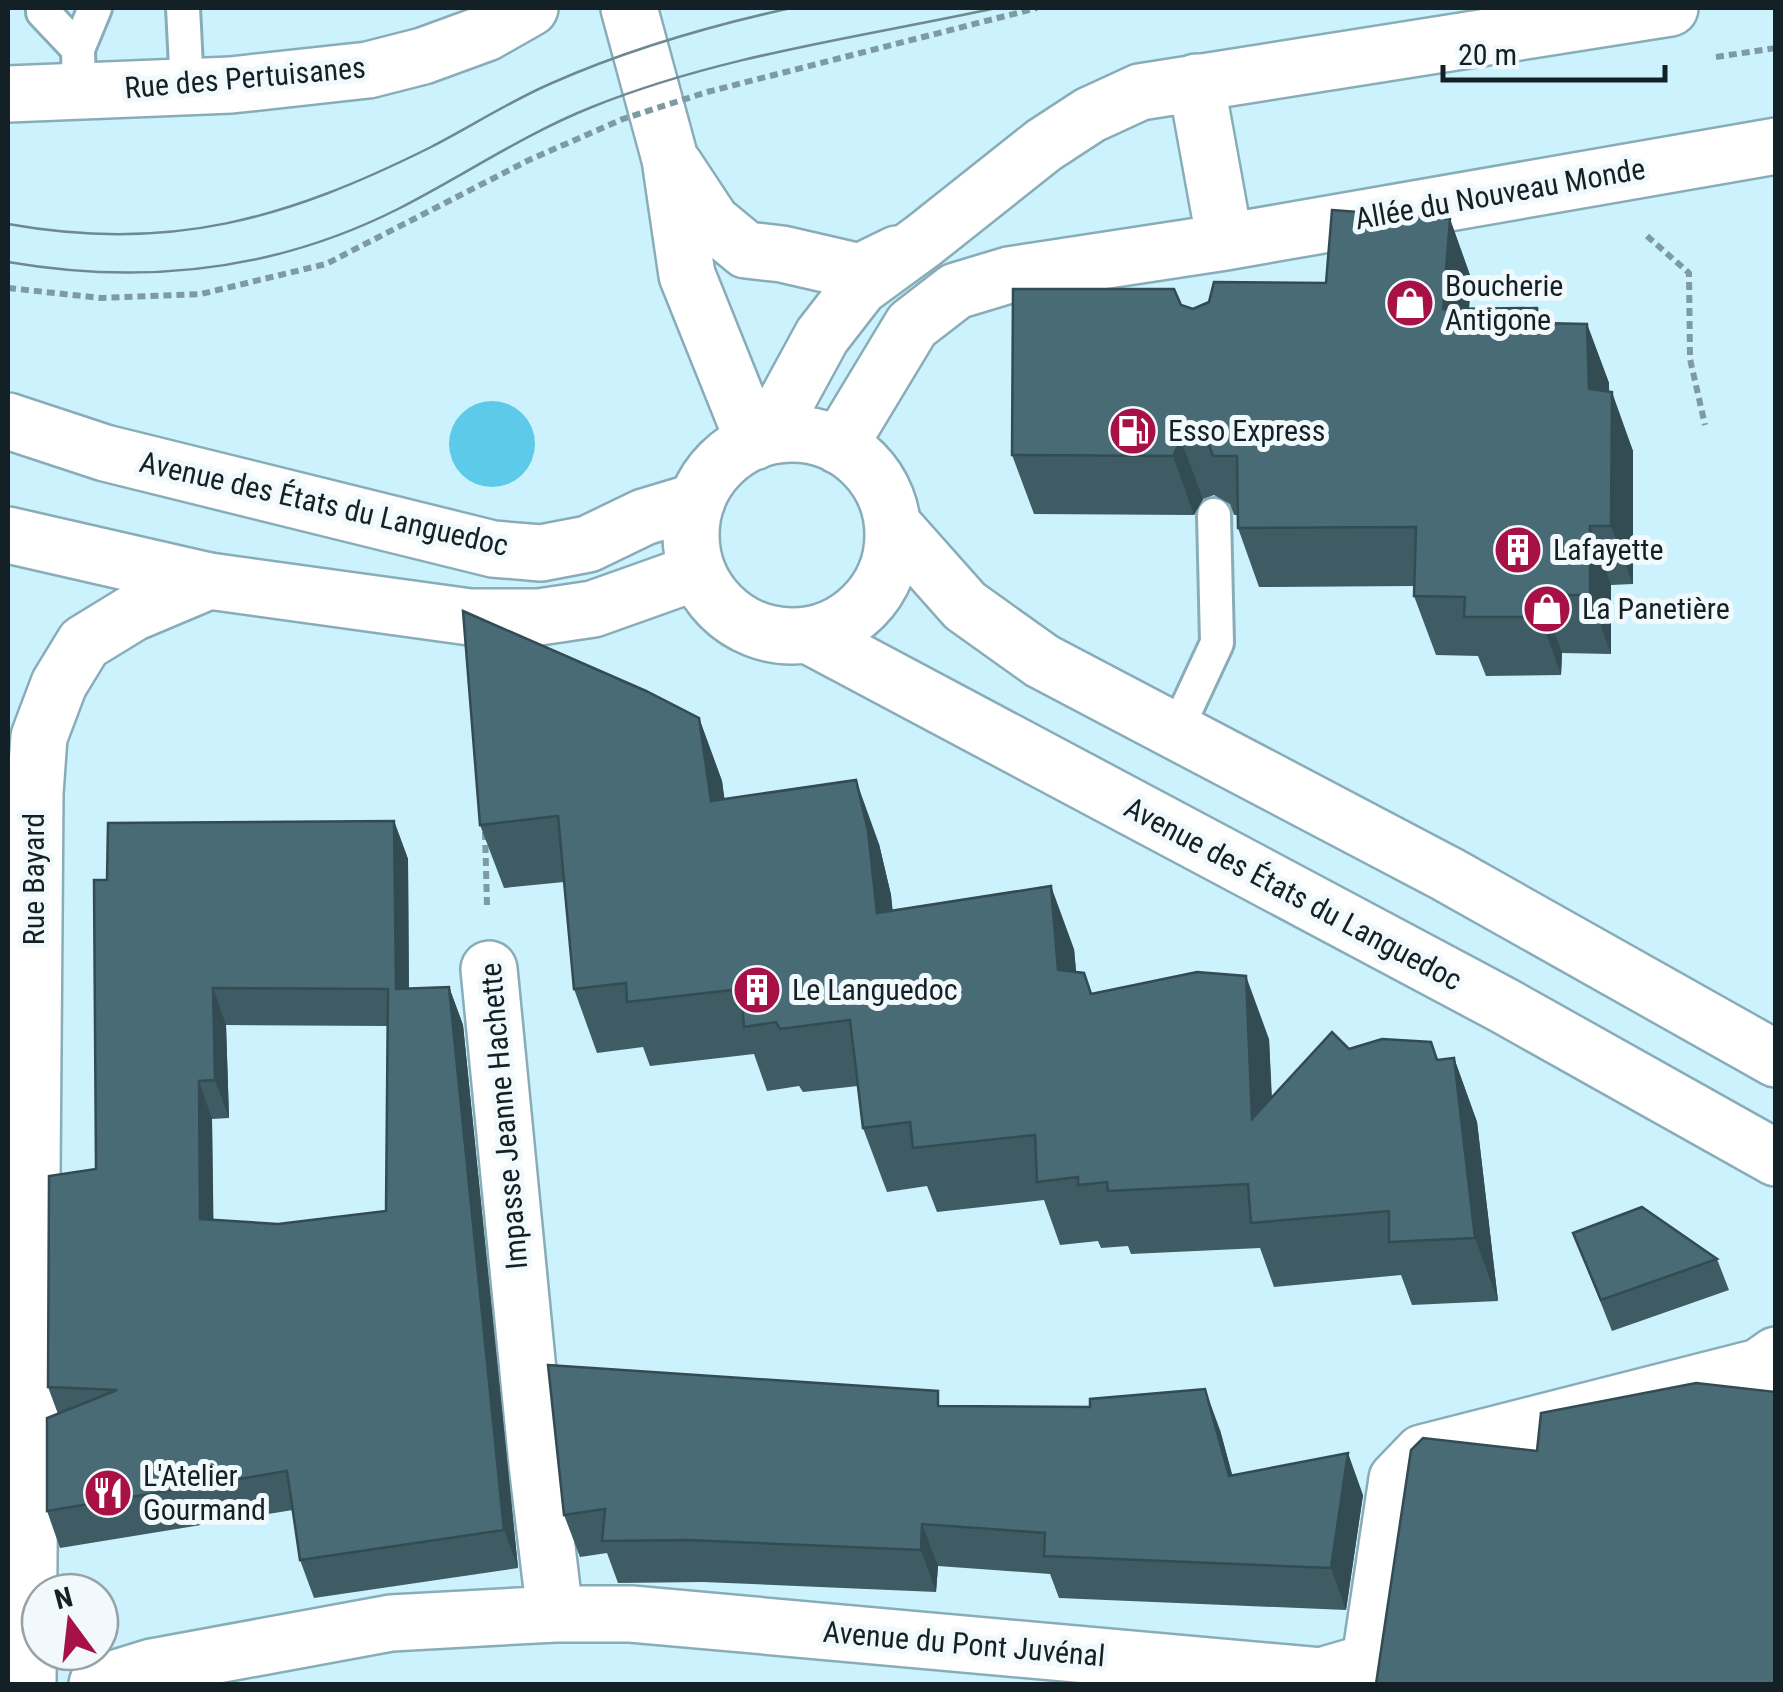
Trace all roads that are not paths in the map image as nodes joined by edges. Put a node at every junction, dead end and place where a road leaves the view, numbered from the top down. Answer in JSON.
{"nodes":[{"id":1,"x":43,"y":8,"type":"edge"},
{"id":2,"x":95,"y":8,"type":"edge"},
{"id":3,"x":182,"y":8,"type":"edge"},
{"id":4,"x":530,"y":8,"type":"edge"},
{"id":5,"x":629,"y":8,"type":"edge"},
{"id":6,"x":1670,"y":8,"type":"edge"},
{"id":7,"x":78,"y":70,"type":"junction"},
{"id":8,"x":1196,"y":82,"type":"junction"},
{"id":9,"x":187,"y":86,"type":"junction"},
{"id":10,"x":8,"y":94,"type":"edge"},
{"id":11,"x":1776,"y":146,"type":"edge"},
{"id":12,"x":670,"y":159,"type":"junction"},
{"id":13,"x":923,"y":241,"type":"junction"},
{"id":14,"x":1224,"y":260,"type":"junction"},
{"id":15,"x":8,"y":421,"type":"edge"},
{"id":16,"x":760,"y":440,"type":"junction"},
{"id":17,"x":840,"y":446,"type":"junction"},
{"id":18,"x":697,"y":501,"type":"junction"},
{"id":19,"x":1214,"y":515,"type":"edge"},
{"id":20,"x":893,"y":525,"type":"junction"},
{"id":21,"x":8,"y":534,"type":"edge"},
{"id":22,"x":697,"y":572,"type":"junction"},
{"id":23,"x":209,"y":582,"type":"junction"},
{"id":24,"x":808,"y":635,"type":"junction"},
{"id":25,"x":1176,"y":731,"type":"junction"},
{"id":26,"x":489,"y":969,"type":"road end"},
{"id":27,"x":1776,"y":1058,"type":"edge"},
{"id":28,"x":1776,"y":1158,"type":"edge"},
{"id":29,"x":1776,"y":1355,"type":"edge"},
{"id":30,"x":554,"y":1614,"type":"junction"},
{"id":31,"x":28,"y":1684,"type":"edge"},
{"id":32,"x":96,"y":1684,"type":"edge"}],
"edges":[{"from":1,"to":7,"type":"lane"},
{"from":2,"to":7,"type":"lane"},
{"from":3,"to":9,"type":"lane"},
{"from":4,"to":9,"type":"street","name":"Rue des Pertuisanes"},
{"from":5,"to":12,"type":"street"},
{"from":6,"to":8,"type":"street"},
{"from":7,"to":9,"type":"street","name":"Rue des Pertuisanes"},
{"from":7,"to":10,"type":"street","name":"Rue des Pertuisanes"},
{"from":8,"to":13,"type":"street"},
{"from":8,"to":14,"type":"street"},
{"from":11,"to":14,"type":"street","name":"Allée du Nouveau Monde"},
{"from":12,"to":13,"type":"street"},
{"from":12,"to":16,"type":"street"},
{"from":13,"to":16,"type":"street"},
{"from":14,"to":17,"type":"street","name":"Allée du Nouveau Monde"},
{"from":15,"to":18,"type":"street","name":"Avenue des États du Languedoc"},
{"from":16,"to":17,"type":"street"},
{"from":16,"to":18,"type":"street"},
{"from":17,"to":20,"type":"street"},
{"from":18,"to":22,"type":"street"},
{"from":19,"to":25,"type":"lane"},
{"from":20,"to":24,"type":"street"},
{"from":20,"to":25,"type":"street"},
{"from":21,"to":23,"type":"street"},
{"from":22,"to":23,"type":"street"},
{"from":22,"to":24,"type":"street"},
{"from":23,"to":31,"type":"street","name":"Rue Bayard"},
{"from":24,"to":28,"type":"street","name":"Avenue des États du Languedoc"},
{"from":25,"to":27,"type":"street"},
{"from":26,"to":30,"type":"street","name":"Impasse Jeanne Hachette"},
{"from":29,"to":30,"type":"street","name":"Avenue du Pont Juvénal"},
{"from":30,"to":32,"type":"street","name":"Avenue du Pont Juvénal"}]}
